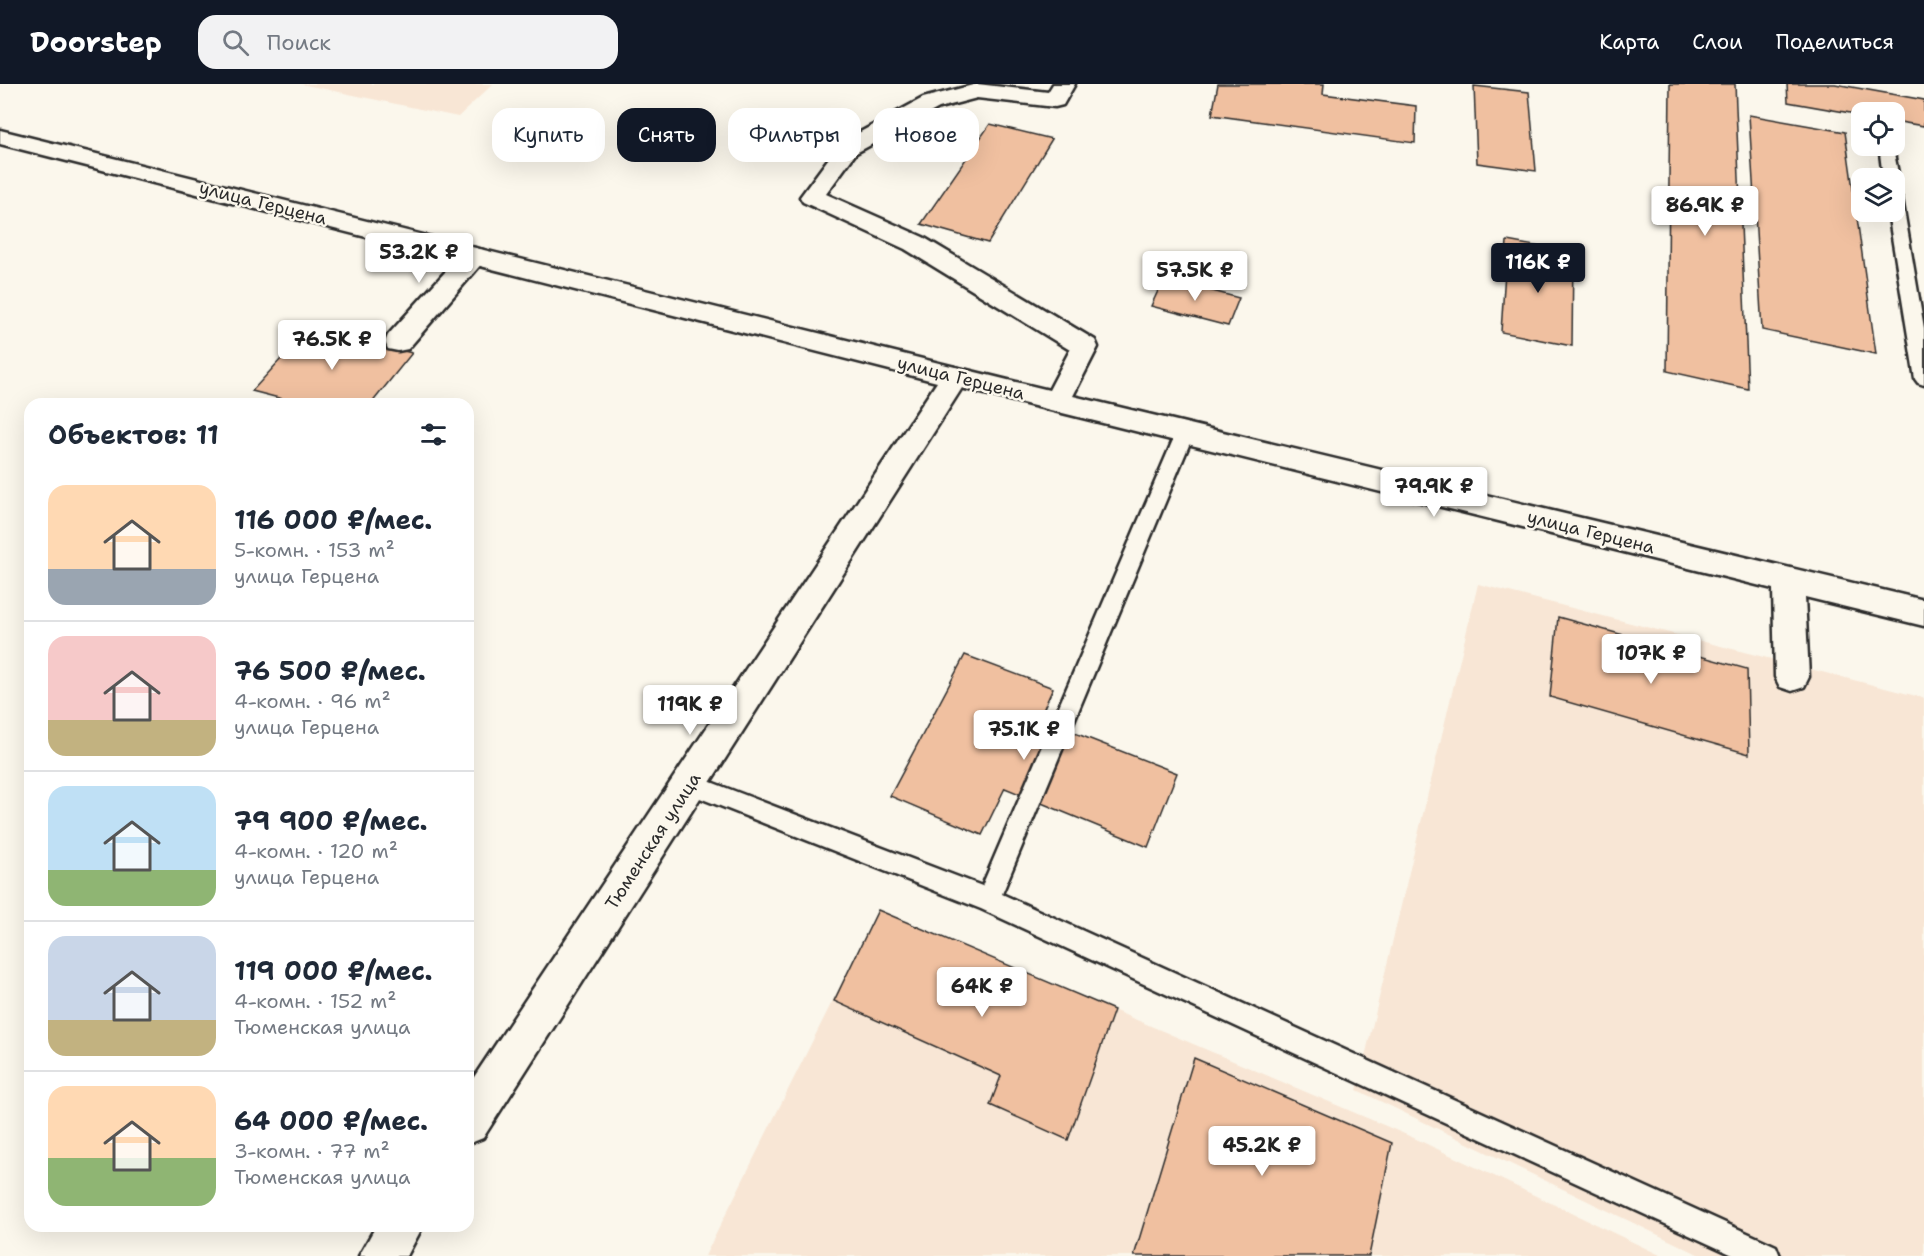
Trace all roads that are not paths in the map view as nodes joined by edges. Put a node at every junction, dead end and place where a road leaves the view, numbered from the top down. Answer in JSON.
{"nodes":[{"id":1,"x":1064,"y":84,"type":"edge"},
{"id":2,"x":0,"y":137,"type":"edge"},
{"id":3,"x":1898,"y":222,"type":"edge"},
{"id":4,"x":474,"y":256,"type":"junction"},
{"id":5,"x":398,"y":342,"type":"dead end"},
{"id":6,"x":956,"y":377,"type":"junction"},
{"id":7,"x":1924,"y":380,"type":"edge"},
{"id":8,"x":1056,"y":402,"type":"junction"},
{"id":9,"x":1185,"y":433,"type":"junction"},
{"id":10,"x":1788,"y":580,"type":"junction"},
{"id":11,"x":1924,"y":613,"type":"edge"},
{"id":12,"x":1792,"y":677,"type":"dead end"},
{"id":13,"x":690,"y":784,"type":"junction"},
{"id":14,"x":988,"y":900,"type":"junction"},
{"id":15,"x":474,"y":1115,"type":"edge"},
{"id":16,"x":397,"y":1232,"type":"edge"},
{"id":17,"x":381,"y":1256,"type":"edge"},
{"id":18,"x":1766,"y":1256,"type":"edge"}],
"edges":[{"from":1,"to":8,"type":"street"},
{"from":2,"to":4,"type":"street","name":"улица Герцена"},
{"from":3,"to":7,"type":"lane"},
{"from":4,"to":5,"type":"street"},
{"from":4,"to":6,"type":"street","name":"улица Герцена"},
{"from":6,"to":8,"type":"street","name":"улица Герцена"},
{"from":6,"to":13,"type":"street","name":"Тюменская улица"},
{"from":8,"to":9,"type":"street","name":"улица Герцена"},
{"from":9,"to":10,"type":"street","name":"улица Герцена"},
{"from":9,"to":14,"type":"lane"},
{"from":10,"to":11,"type":"street","name":"улица Герцена"},
{"from":10,"to":12,"type":"street"},
{"from":13,"to":14,"type":"lane"},
{"from":13,"to":15,"type":"street","name":"Тюменская улица"},
{"from":14,"to":18,"type":"lane"},
{"from":16,"to":17,"type":"street"}]}
